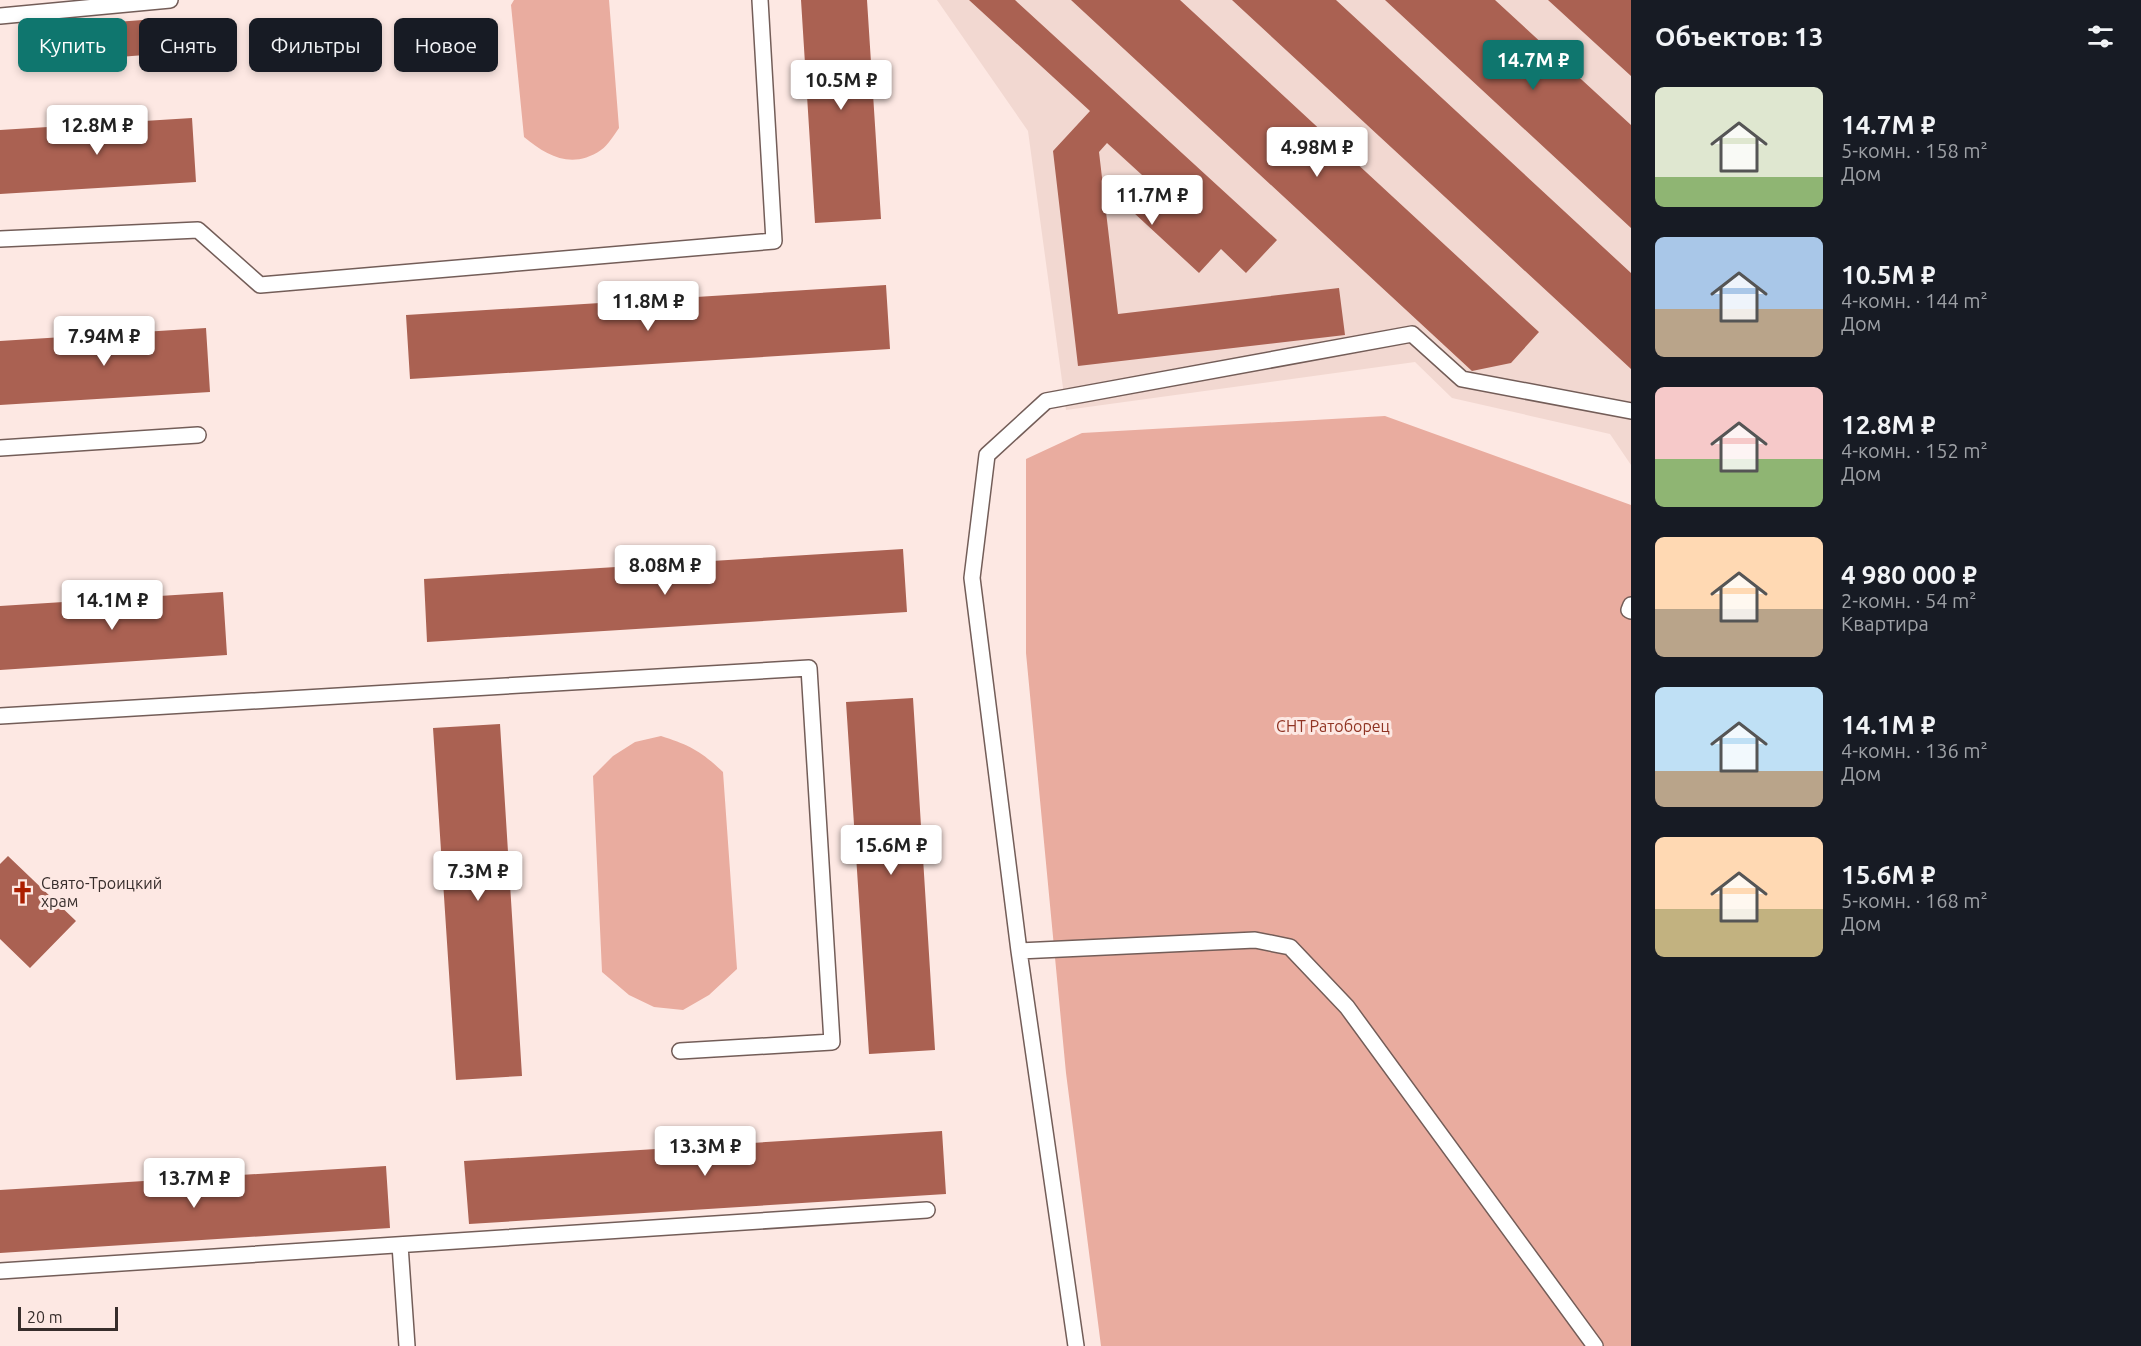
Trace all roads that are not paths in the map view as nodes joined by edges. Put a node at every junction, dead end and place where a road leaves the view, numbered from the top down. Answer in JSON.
{"nodes":[{"id":1,"x":171,"y":0,"type":"edge"},
{"id":2,"x":760,"y":0,"type":"edge"},
{"id":3,"x":0,"y":16,"type":"edge"},
{"id":4,"x":0,"y":239,"type":"edge"},
{"id":5,"x":1631,"y":411,"type":"edge"},
{"id":6,"x":198,"y":435,"type":"dead end"},
{"id":7,"x":0,"y":448,"type":"edge"},
{"id":8,"x":1631,"y":605,"type":"edge"},
{"id":9,"x":1631,"y":611,"type":"edge"},
{"id":10,"x":0,"y":716,"type":"edge"},
{"id":11,"x":1019,"y":951,"type":"junction"},
{"id":12,"x":680,"y":1051,"type":"dead end"},
{"id":13,"x":927,"y":1209,"type":"dead end"},
{"id":14,"x":400,"y":1245,"type":"junction"},
{"id":15,"x":0,"y":1271,"type":"edge"},
{"id":16,"x":407,"y":1346,"type":"edge"},
{"id":17,"x":1076,"y":1346,"type":"edge"},
{"id":18,"x":1595,"y":1346,"type":"edge"}],
"edges":[{"from":1,"to":3,"type":"lane"},
{"from":2,"to":4,"type":"lane"},
{"from":5,"to":11,"type":"lane"},
{"from":6,"to":7,"type":"lane"},
{"from":8,"to":9,"type":"lane"},
{"from":10,"to":12,"type":"lane"},
{"from":11,"to":17,"type":"lane"},
{"from":11,"to":18,"type":"lane"},
{"from":13,"to":14,"type":"lane"},
{"from":14,"to":15,"type":"lane"},
{"from":14,"to":16,"type":"lane"}]}
